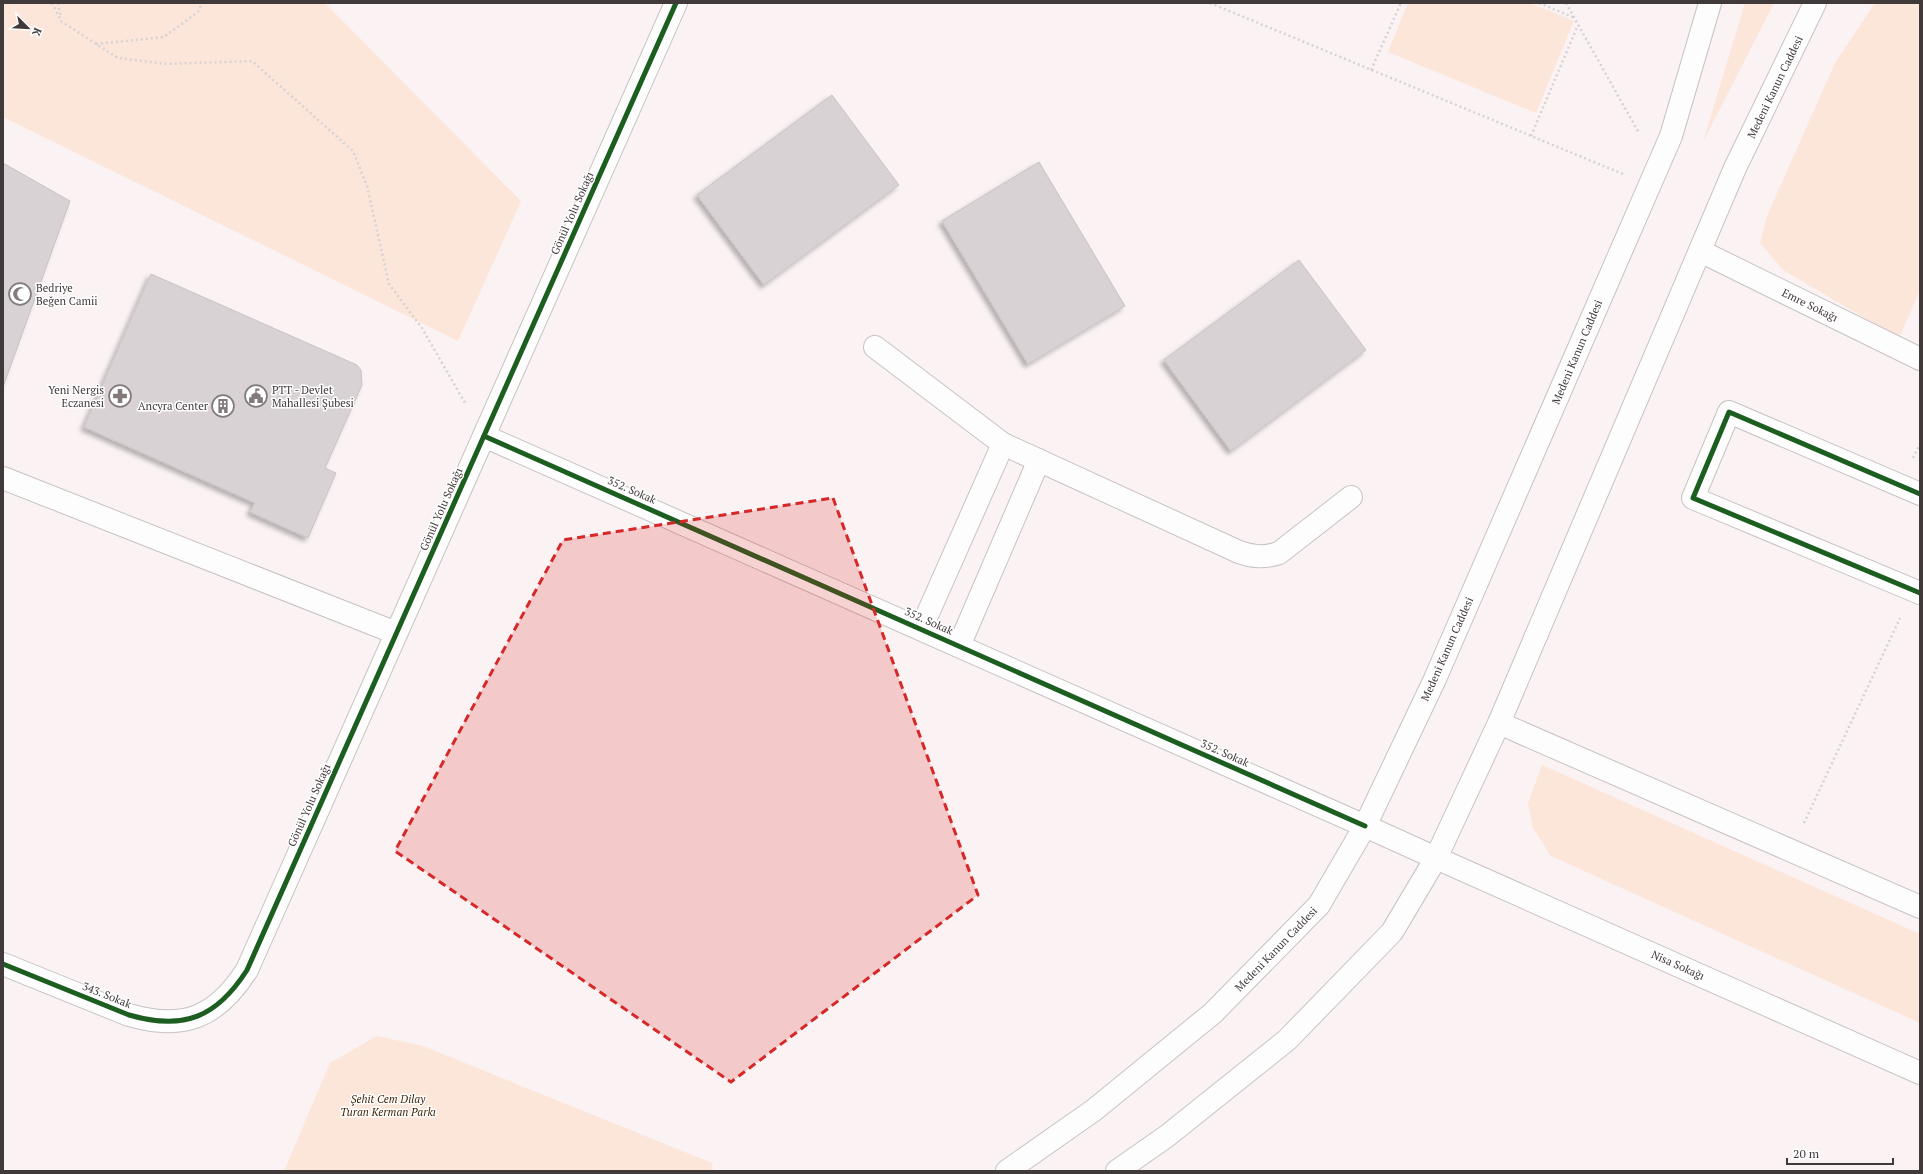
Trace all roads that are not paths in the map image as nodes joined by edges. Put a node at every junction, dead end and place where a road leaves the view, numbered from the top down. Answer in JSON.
{"nodes":[{"id":1,"x":676,"y":3,"type":"edge"},
{"id":2,"x":1710,"y":3,"type":"edge"},
{"id":3,"x":1815,"y":3,"type":"edge"},
{"id":4,"x":1700,"y":251,"type":"junction"},
{"id":5,"x":875,"y":347,"type":"dead end"},
{"id":6,"x":1920,"y":359,"type":"edge"},
{"id":7,"x":484,"y":436,"type":"junction"},
{"id":8,"x":1004,"y":444,"type":"junction"},
{"id":9,"x":1039,"y":460,"type":"junction"},
{"id":10,"x":3,"y":478,"type":"edge"},
{"id":11,"x":1920,"y":494,"type":"edge"},
{"id":12,"x":1351,"y":497,"type":"dead end"},
{"id":13,"x":1917,"y":591,"type":"edge"},
{"id":14,"x":921,"y":629,"type":"junction"},
{"id":15,"x":396,"y":633,"type":"junction"},
{"id":16,"x":959,"y":646,"type":"junction"},
{"id":17,"x":1498,"y":724,"type":"junction"},
{"id":18,"x":1365,"y":826,"type":"junction"},
{"id":19,"x":1436,"y":858,"type":"junction"},
{"id":20,"x":1920,"y":907,"type":"edge"},
{"id":21,"x":3,"y":964,"type":"edge"},
{"id":22,"x":208,"y":1012,"type":"joint"},
{"id":23,"x":1920,"y":1073,"type":"edge"},
{"id":24,"x":1007,"y":1171,"type":"edge"},
{"id":25,"x":1117,"y":1171,"type":"edge"}],
"edges":[{"from":1,"to":7,"type":"street","name":"Gönül Yolu Sokağı"},
{"from":2,"to":18,"type":"street","name":"Medeni Kanun Caddesi"},
{"from":3,"to":4,"type":"street","name":"Medeni Kanun Caddesi"},
{"from":4,"to":6,"type":"street","name":"Emre Sokağı"},
{"from":4,"to":17,"type":"street","name":"Medeni Kanun Caddesi"},
{"from":5,"to":8,"type":"street"},
{"from":7,"to":14,"type":"street","name":"352. Sokak"},
{"from":7,"to":15,"type":"street","name":"Gönül Yolu Sokağı"},
{"from":8,"to":9,"type":"street"},
{"from":8,"to":14,"type":"street"},
{"from":9,"to":12,"type":"street"},
{"from":9,"to":16,"type":"street"},
{"from":10,"to":15,"type":"street"},
{"from":11,"to":13,"type":"street"},
{"from":14,"to":16,"type":"street","name":"352. Sokak"},
{"from":15,"to":22,"type":"street","name":"Gönül Yolu Sokağı"},
{"from":16,"to":18,"type":"street","name":"352. Sokak"},
{"from":17,"to":19,"type":"street","name":"Medeni Kanun Caddesi"},
{"from":17,"to":20,"type":"street"},
{"from":18,"to":19,"type":"street","name":"352. Sokak"},
{"from":18,"to":24,"type":"street","name":"Medeni Kanun Caddesi"},
{"from":19,"to":23,"type":"street","name":"Nisa Sokağı"},
{"from":19,"to":25,"type":"street","name":"Medeni Kanun Caddesi"},
{"from":21,"to":22,"type":"street","name":"343. Sokak"}]}
